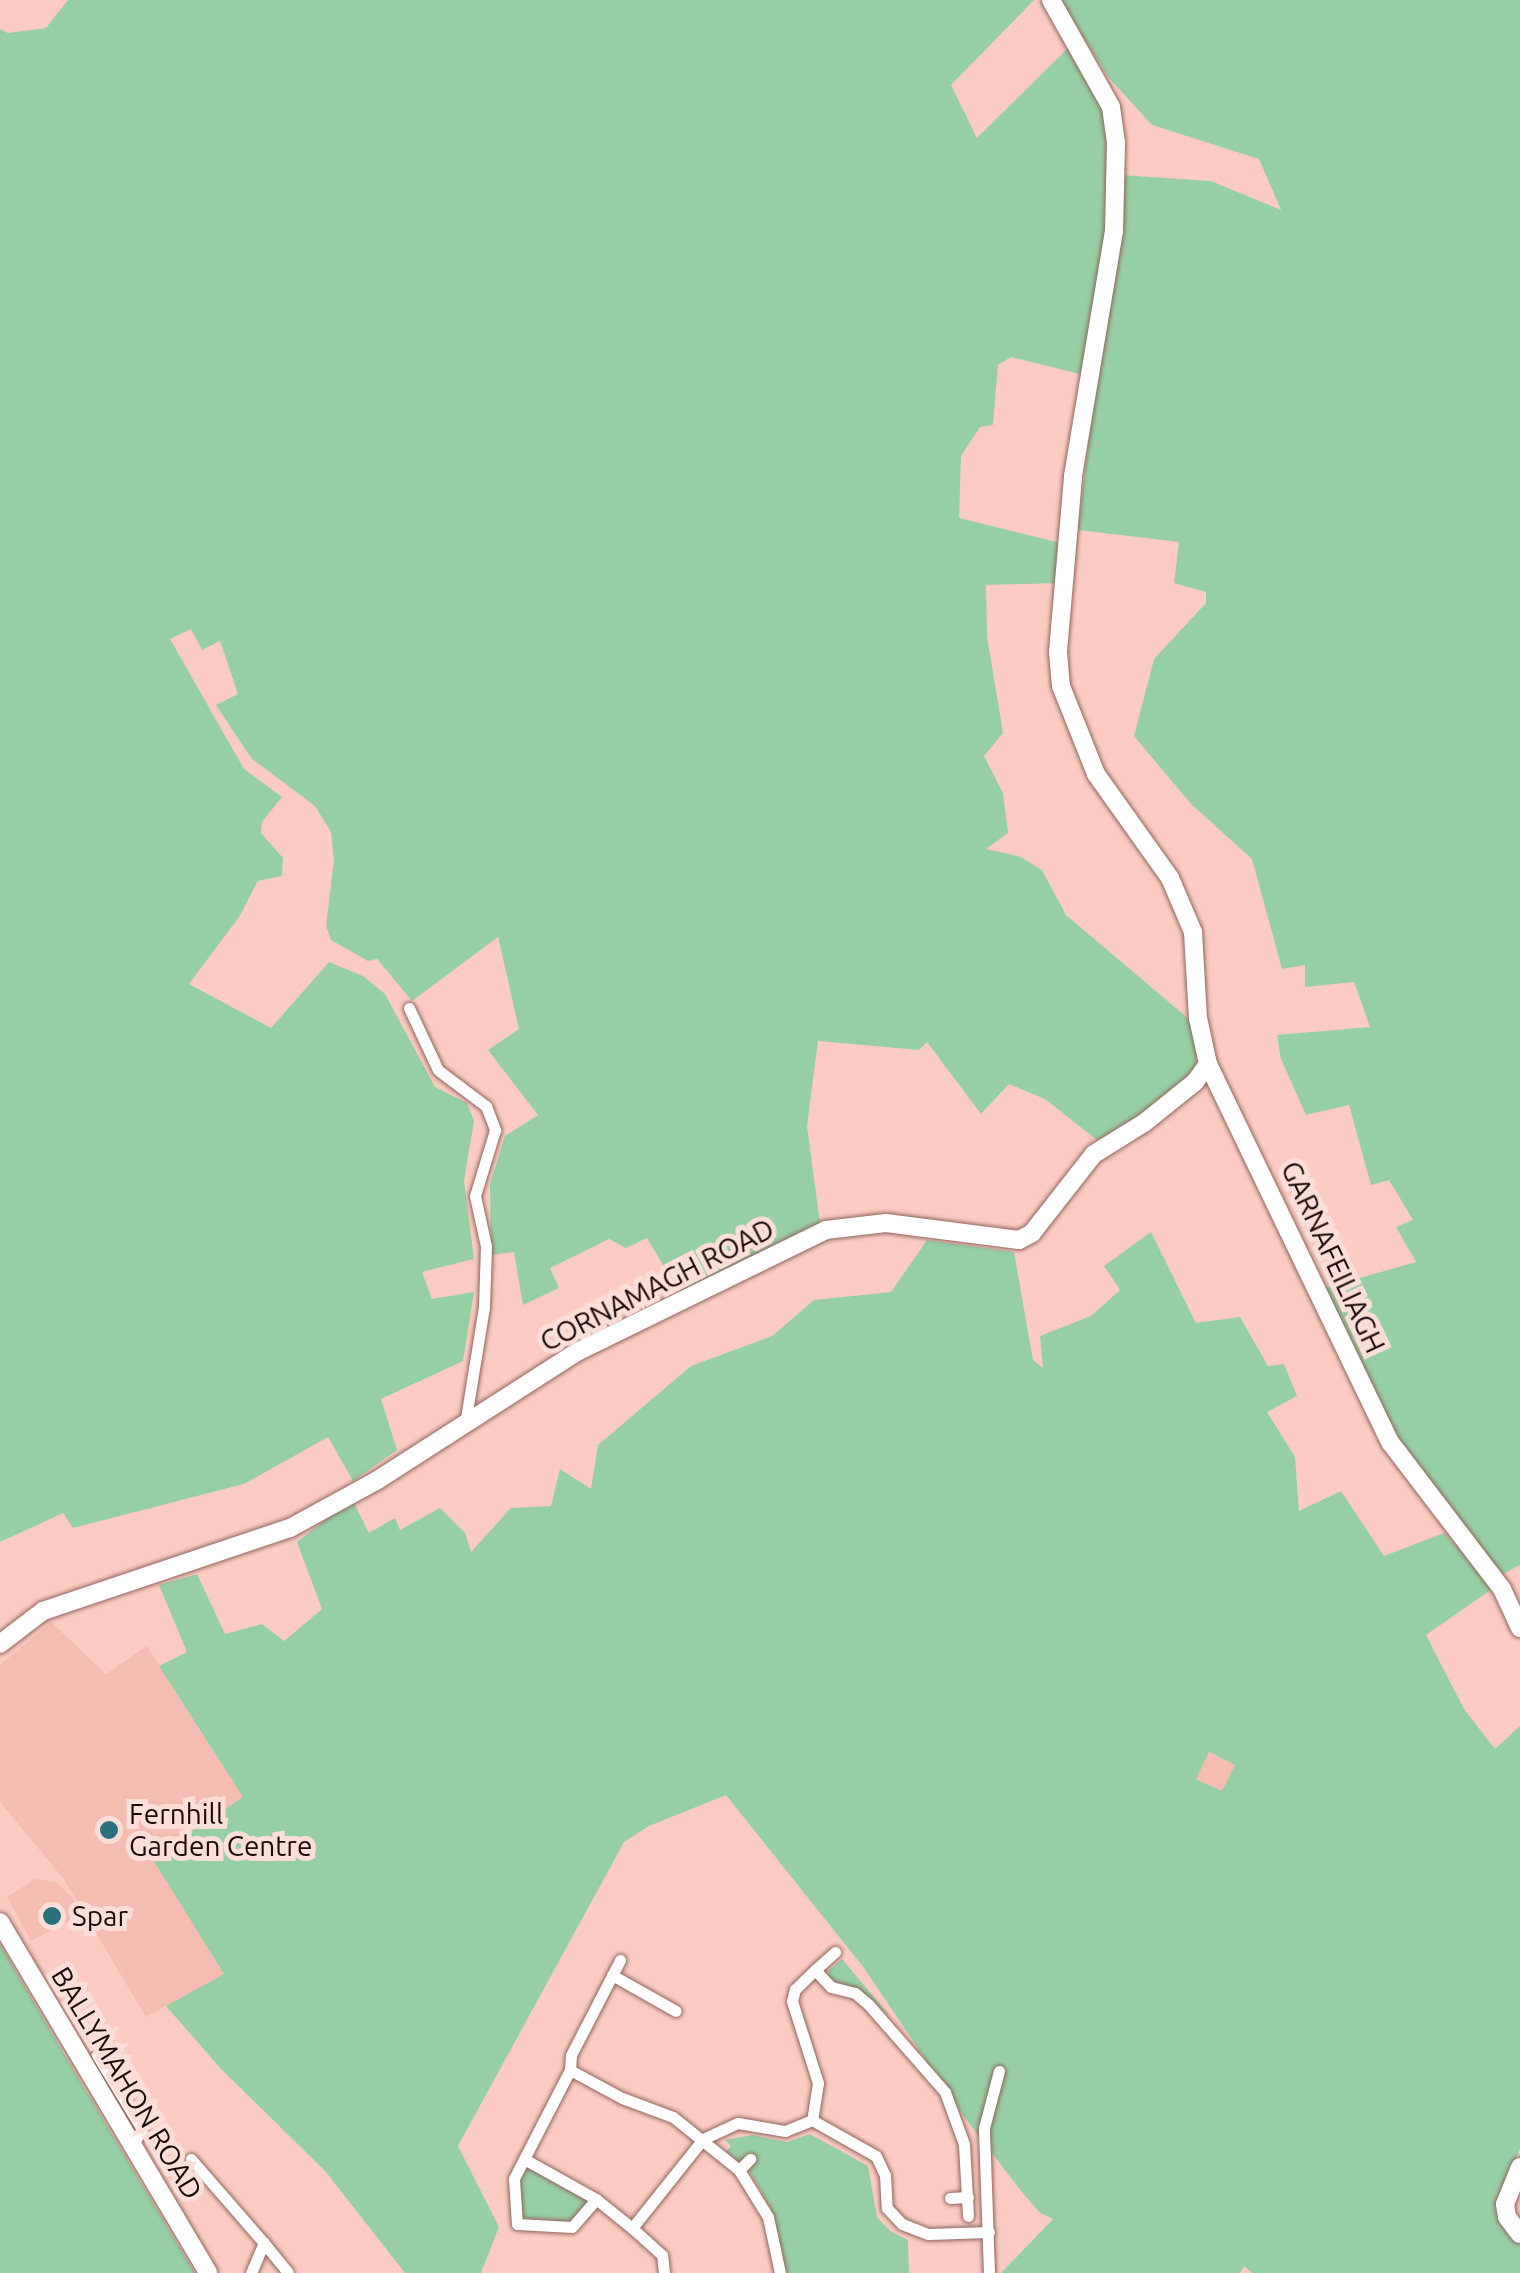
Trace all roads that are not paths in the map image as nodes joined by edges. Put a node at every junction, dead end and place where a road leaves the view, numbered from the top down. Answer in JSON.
{"nodes":[{"id":1,"x":1051,"y":0,"type":"edge"},
{"id":2,"x":409,"y":1008,"type":"dead end"},
{"id":3,"x":1208,"y":1064,"type":"junction"},
{"id":4,"x":465,"y":1424,"type":"junction"},
{"id":5,"x":1520,"y":1628,"type":"edge"},
{"id":6,"x":0,"y":1644,"type":"edge"},
{"id":7,"x":0,"y":1922,"type":"edge"},
{"id":8,"x":836,"y":1952,"type":"dead end"},
{"id":9,"x":620,"y":1960,"type":"dead end"},
{"id":10,"x":815,"y":1970,"type":"junction"},
{"id":11,"x":612,"y":1976,"type":"junction"},
{"id":12,"x":676,"y":2011,"type":"dead end"},
{"id":13,"x":96,"y":2054,"type":"dead end"},
{"id":14,"x":570,"y":2070,"type":"junction"},
{"id":15,"x":999,"y":2072,"type":"dead end"},
{"id":16,"x":812,"y":2120,"type":"junction"},
{"id":17,"x":703,"y":2140,"type":"junction"},
{"id":18,"x":132,"y":2146,"type":"junction"},
{"id":19,"x":192,"y":2158,"type":"dead end"},
{"id":20,"x":524,"y":2159,"type":"junction"},
{"id":21,"x":750,"y":2159,"type":"dead end"},
{"id":22,"x":1520,"y":2167,"type":"edge"},
{"id":23,"x":739,"y":2170,"type":"junction"},
{"id":24,"x":968,"y":2197,"type":"junction"},
{"id":25,"x":950,"y":2198,"type":"dead end"},
{"id":26,"x":596,"y":2199,"type":"junction"},
{"id":27,"x":968,"y":2216,"type":"dead end"},
{"id":28,"x":632,"y":2228,"type":"junction"},
{"id":29,"x":989,"y":2232,"type":"junction"},
{"id":30,"x":1520,"y":2234,"type":"edge"},
{"id":31,"x":264,"y":2244,"type":"junction"},
{"id":32,"x":208,"y":2273,"type":"edge"},
{"id":33,"x":251,"y":2273,"type":"edge"},
{"id":34,"x":288,"y":2273,"type":"edge"},
{"id":35,"x":664,"y":2273,"type":"edge"},
{"id":36,"x":780,"y":2273,"type":"edge"},
{"id":37,"x":990,"y":2273,"type":"edge"}],
"edges":[{"from":1,"to":3,"type":"street","name":"GARNAFEILIAGH"},
{"from":2,"to":4,"type":"street"},
{"from":3,"to":4,"type":"street","name":"CORNAMAGH ROAD"},
{"from":3,"to":5,"type":"street","name":"GARNAFEILIAGH"},
{"from":4,"to":6,"type":"street","name":"CORNAMAGH ROAD"},
{"from":7,"to":18,"type":"street","name":"BALLYMAHON ROAD"},
{"from":8,"to":10,"type":"street"},
{"from":9,"to":11,"type":"street"},
{"from":10,"to":16,"type":"street"},
{"from":10,"to":24,"type":"street"},
{"from":11,"to":12,"type":"street"},
{"from":11,"to":14,"type":"street"},
{"from":13,"to":18,"type":"street"},
{"from":14,"to":17,"type":"street"},
{"from":14,"to":20,"type":"street"},
{"from":15,"to":29,"type":"street"},
{"from":16,"to":17,"type":"street"},
{"from":16,"to":29,"type":"street"},
{"from":17,"to":23,"type":"street"},
{"from":17,"to":28,"type":"street"},
{"from":18,"to":32,"type":"street","name":"BALLYMAHON ROAD"},
{"from":19,"to":31,"type":"street"},
{"from":20,"to":26,"type":"street"},
{"from":20,"to":26,"type":"street"},
{"from":21,"to":23,"type":"street"},
{"from":22,"to":30,"type":"street"},
{"from":23,"to":36,"type":"street"},
{"from":24,"to":25,"type":"street"},
{"from":24,"to":27,"type":"street"},
{"from":26,"to":28,"type":"street"},
{"from":28,"to":35,"type":"street"},
{"from":29,"to":37,"type":"street"},
{"from":31,"to":33,"type":"street"},
{"from":31,"to":34,"type":"street"}]}
